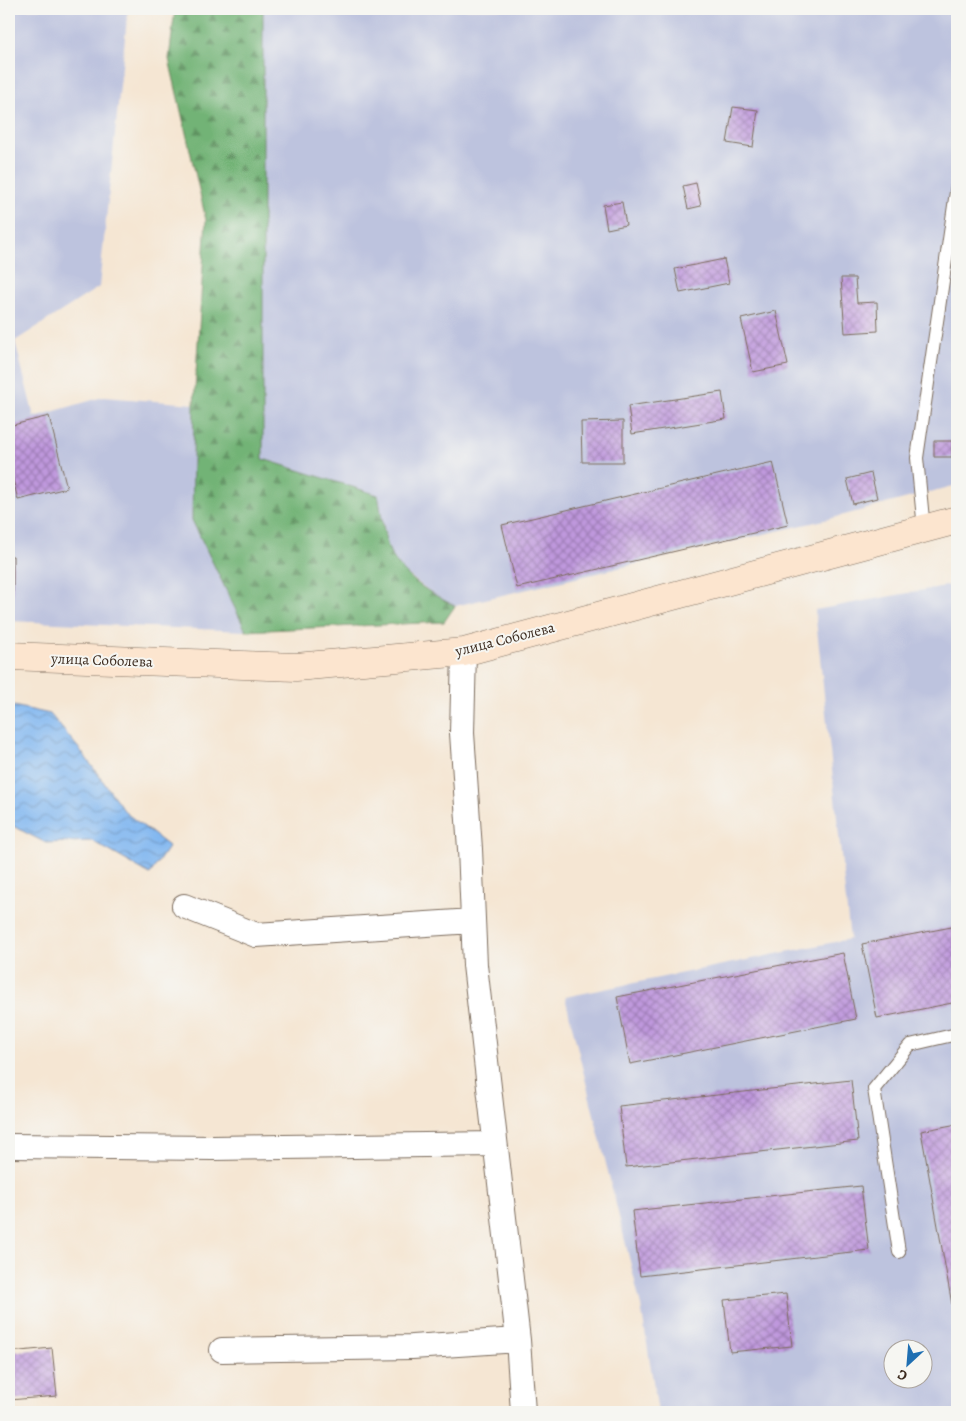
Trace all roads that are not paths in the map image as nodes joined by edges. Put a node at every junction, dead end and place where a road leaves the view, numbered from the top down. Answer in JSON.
{"nodes":[{"id":1,"x":957,"y":185,"type":"edge"},
{"id":2,"x":957,"y":520,"type":"edge"},
{"id":3,"x":924,"y":529,"type":"junction"},
{"id":4,"x":464,"y":652,"type":"junction"},
{"id":5,"x":9,"y":656,"type":"edge"},
{"id":6,"x":184,"y":906,"type":"dead end"},
{"id":7,"x":473,"y":921,"type":"junction"},
{"id":8,"x":957,"y":1034,"type":"edge"},
{"id":9,"x":495,"y":1144,"type":"junction"},
{"id":10,"x":9,"y":1146,"type":"edge"},
{"id":11,"x":898,"y":1252,"type":"dead end"},
{"id":12,"x":518,"y":1340,"type":"junction"},
{"id":13,"x":222,"y":1350,"type":"dead end"},
{"id":14,"x":523,"y":1412,"type":"edge"}],
"edges":[{"from":1,"to":3,"type":"lane"},
{"from":2,"to":3,"type":"street","name":"улица Соболева"},
{"from":3,"to":4,"type":"street","name":"улица Соболева"},
{"from":4,"to":5,"type":"street","name":"улица Соболева"},
{"from":4,"to":7,"type":"street"},
{"from":6,"to":7,"type":"street"},
{"from":7,"to":9,"type":"street"},
{"from":8,"to":11,"type":"lane"},
{"from":9,"to":10,"type":"street"},
{"from":9,"to":12,"type":"street"},
{"from":12,"to":13,"type":"street"},
{"from":12,"to":14,"type":"street"}]}
